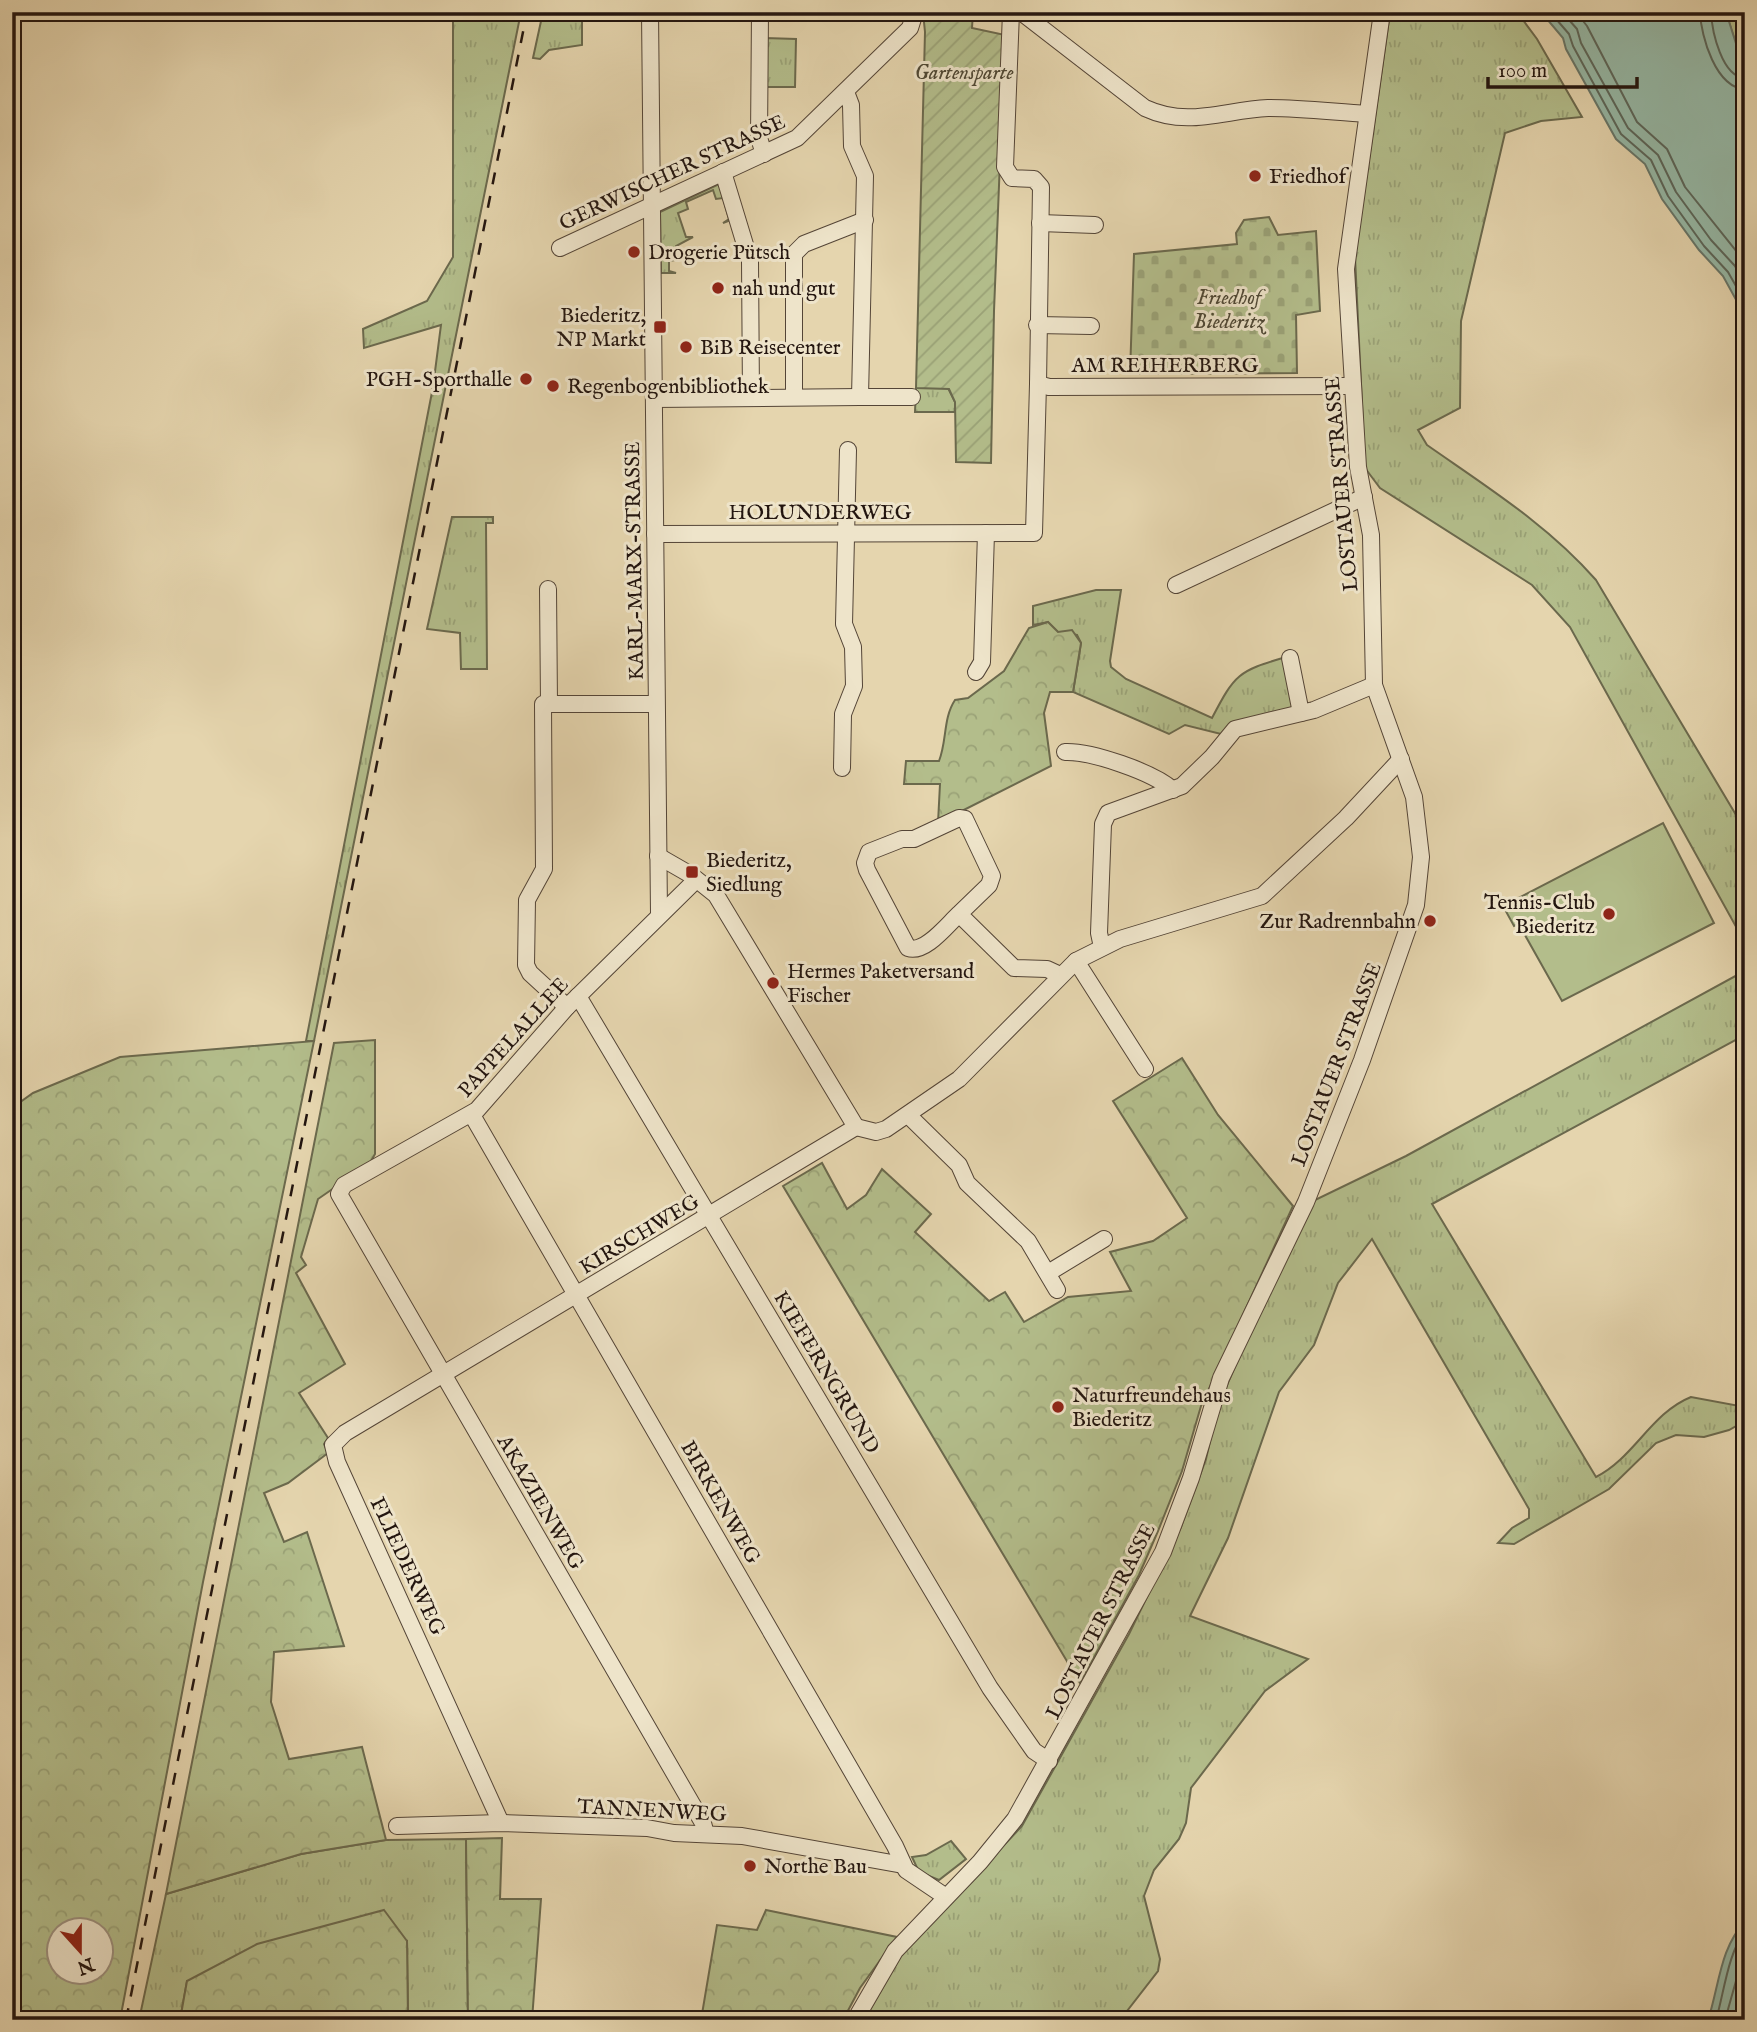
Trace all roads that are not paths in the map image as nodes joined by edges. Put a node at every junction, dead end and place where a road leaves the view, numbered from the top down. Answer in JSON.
{"nodes":[{"id":1,"x":650,"y":12,"type":"edge"},
{"id":2,"x":760,"y":12,"type":"edge"},
{"id":3,"x":915,"y":12,"type":"edge"},
{"id":4,"x":1011,"y":12,"type":"edge"},
{"id":5,"x":1021,"y":12,"type":"edge"},
{"id":6,"x":1382,"y":12,"type":"edge"},
{"id":7,"x":846,"y":92,"type":"junction"},
{"id":8,"x":1367,"y":114,"type":"junction"},
{"id":9,"x":764,"y":154,"type":"junction"},
{"id":10,"x":723,"y":172,"type":"junction"},
{"id":11,"x":652,"y":206,"type":"junction"},
{"id":12,"x":865,"y":220,"type":"junction"},
{"id":13,"x":1040,"y":223,"type":"junction"},
{"id":14,"x":1095,"y":225,"type":"dead end"},
{"id":15,"x":560,"y":248,"type":"dead end"},
{"id":16,"x":1037,"y":325,"type":"junction"},
{"id":17,"x":1091,"y":326,"type":"dead end"},
{"id":18,"x":1038,"y":384,"type":"junction"},
{"id":19,"x":1353,"y":386,"type":"junction"},
{"id":20,"x":793,"y":397,"type":"junction"},
{"id":21,"x":860,"y":397,"type":"junction"},
{"id":22,"x":912,"y":397,"type":"dead end"},
{"id":23,"x":751,"y":398,"type":"junction"},
{"id":24,"x":654,"y":400,"type":"junction"},
{"id":25,"x":848,"y":450,"type":"dead end"},
{"id":26,"x":1364,"y":497,"type":"junction"},
{"id":27,"x":846,"y":533,"type":"junction"},
{"id":28,"x":986,"y":533,"type":"junction"},
{"id":29,"x":655,"y":534,"type":"junction"},
{"id":30,"x":1176,"y":585,"type":"dead end"},
{"id":31,"x":548,"y":589,"type":"dead end"},
{"id":32,"x":1290,"y":658,"type":"dead end"},
{"id":33,"x":976,"y":672,"type":"dead end"},
{"id":34,"x":1374,"y":685,"type":"junction"},
{"id":35,"x":549,"y":704,"type":"junction"},
{"id":36,"x":656,"y":704,"type":"junction"},
{"id":37,"x":1301,"y":713,"type":"junction"},
{"id":38,"x":1065,"y":752,"type":"dead end"},
{"id":39,"x":1401,"y":759,"type":"junction"},
{"id":40,"x":842,"y":768,"type":"dead end"},
{"id":41,"x":1173,"y":790,"type":"junction"},
{"id":42,"x":658,"y":856,"type":"junction"},
{"id":43,"x":695,"y":881,"type":"junction"},
{"id":44,"x":659,"y":914,"type":"junction"},
{"id":45,"x":959,"y":914,"type":"junction"},
{"id":46,"x":1102,"y":947,"type":"junction"},
{"id":47,"x":1076,"y":961,"type":"junction"},
{"id":48,"x":1060,"y":975,"type":"junction"},
{"id":49,"x":573,"y":1001,"type":"junction"},
{"id":50,"x":1145,"y":1069,"type":"dead end"},
{"id":51,"x":472,"y":1115,"type":"junction"},
{"id":52,"x":908,"y":1115,"type":"junction"},
{"id":53,"x":856,"y":1127,"type":"junction"},
{"id":54,"x":339,"y":1191,"type":"joint"},
{"id":55,"x":710,"y":1216,"type":"junction"},
{"id":56,"x":1104,"y":1239,"type":"dead end"},
{"id":57,"x":1048,"y":1273,"type":"junction"},
{"id":58,"x":1057,"y":1290,"type":"dead end"},
{"id":59,"x":577,"y":1296,"type":"junction"},
{"id":60,"x":443,"y":1376,"type":"junction"},
{"id":61,"x":1049,"y":1761,"type":"junction"},
{"id":62,"x":501,"y":1823,"type":"junction"},
{"id":63,"x":397,"y":1826,"type":"dead end"},
{"id":64,"x":706,"y":1834,"type":"junction"},
{"id":65,"x":903,"y":1865,"type":"junction"},
{"id":66,"x":947,"y":1897,"type":"junction"},
{"id":67,"x":855,"y":2020,"type":"edge"}],
"edges":[{"from":1,"to":11,"type":"street","name":"KARL-MARX-STRASSE"},
{"from":2,"to":9,"type":"street"},
{"from":3,"to":7,"type":"street","name":"GERWISCHER STRASSE"},
{"from":4,"to":13,"type":"street"},
{"from":5,"to":8,"type":"street"},
{"from":6,"to":8,"type":"street","name":"LOSTAUER STRASSE"},
{"from":7,"to":9,"type":"street","name":"GERWISCHER STRASSE"},
{"from":7,"to":12,"type":"street"},
{"from":8,"to":19,"type":"street","name":"LOSTAUER STRASSE"},
{"from":9,"to":10,"type":"street","name":"GERWISCHER STRASSE"},
{"from":10,"to":11,"type":"street","name":"GERWISCHER STRASSE"},
{"from":10,"to":23,"type":"street"},
{"from":11,"to":15,"type":"street","name":"GERWISCHER STRASSE"},
{"from":11,"to":24,"type":"street","name":"KARL-MARX-STRASSE"},
{"from":12,"to":20,"type":"street"},
{"from":12,"to":21,"type":"street"},
{"from":13,"to":14,"type":"street"},
{"from":13,"to":16,"type":"street"},
{"from":16,"to":17,"type":"street","name":"AM REIHERBERG"},
{"from":16,"to":18,"type":"street"},
{"from":18,"to":19,"type":"street","name":"AM REIHERBERG"},
{"from":18,"to":28,"type":"street","name":"HOLUNDERWEG"},
{"from":19,"to":26,"type":"street","name":"LOSTAUER STRASSE"},
{"from":20,"to":21,"type":"street"},
{"from":20,"to":23,"type":"street"},
{"from":21,"to":22,"type":"street"},
{"from":23,"to":24,"type":"street"},
{"from":24,"to":29,"type":"street","name":"KARL-MARX-STRASSE"},
{"from":25,"to":27,"type":"street"},
{"from":26,"to":30,"type":"street"},
{"from":26,"to":34,"type":"street","name":"LOSTAUER STRASSE"},
{"from":27,"to":28,"type":"street","name":"HOLUNDERWEG"},
{"from":27,"to":29,"type":"street","name":"HOLUNDERWEG"},
{"from":27,"to":40,"type":"street"},
{"from":28,"to":33,"type":"street"},
{"from":29,"to":36,"type":"street","name":"KARL-MARX-STRASSE"},
{"from":31,"to":35,"type":"street"},
{"from":32,"to":37,"type":"street"},
{"from":34,"to":37,"type":"street"},
{"from":34,"to":39,"type":"street","name":"LOSTAUER STRASSE"},
{"from":35,"to":36,"type":"street"},
{"from":35,"to":49,"type":"street","name":"KIEFERNGRUND"},
{"from":36,"to":42,"type":"street","name":"KARL-MARX-STRASSE"},
{"from":37,"to":41,"type":"street"},
{"from":38,"to":41,"type":"street"},
{"from":39,"to":46,"type":"street"},
{"from":39,"to":61,"type":"street","name":"LOSTAUER STRASSE"},
{"from":41,"to":46,"type":"street"},
{"from":42,"to":43,"type":"street"},
{"from":42,"to":44,"type":"street","name":"KARL-MARX-STRASSE"},
{"from":43,"to":44,"type":"street","name":"PAPPELALLEE"},
{"from":43,"to":53,"type":"street"},
{"from":44,"to":49,"type":"street","name":"PAPPELALLEE"},
{"from":45,"to":45,"type":"street"},
{"from":45,"to":48,"type":"street"},
{"from":46,"to":47,"type":"street"},
{"from":47,"to":48,"type":"street"},
{"from":47,"to":50,"type":"street"},
{"from":48,"to":52,"type":"street"},
{"from":49,"to":51,"type":"street","name":"PAPPELALLEE"},
{"from":49,"to":55,"type":"street","name":"KIEFERNGRUND"},
{"from":51,"to":54,"type":"street","name":"PAPPELALLEE"},
{"from":51,"to":59,"type":"street","name":"BIRKENWEG"},
{"from":52,"to":53,"type":"street"},
{"from":52,"to":57,"type":"street"},
{"from":53,"to":55,"type":"street","name":"KIRSCHWEG"},
{"from":54,"to":60,"type":"street","name":"AKAZIENWEG"},
{"from":55,"to":59,"type":"street","name":"KIRSCHWEG"},
{"from":55,"to":61,"type":"street","name":"KIEFERNGRUND"},
{"from":56,"to":57,"type":"street"},
{"from":57,"to":58,"type":"street"},
{"from":59,"to":60,"type":"street","name":"KIRSCHWEG"},
{"from":59,"to":65,"type":"street","name":"BIRKENWEG"},
{"from":60,"to":62,"type":"street","name":"FLIEDERWEG"},
{"from":60,"to":64,"type":"street","name":"AKAZIENWEG"},
{"from":61,"to":66,"type":"street","name":"LOSTAUER STRASSE"},
{"from":62,"to":63,"type":"street","name":"TANNENWEG"},
{"from":62,"to":64,"type":"street","name":"TANNENWEG"},
{"from":64,"to":65,"type":"street","name":"TANNENWEG"},
{"from":65,"to":66,"type":"street","name":"BIRKENWEG"},
{"from":66,"to":67,"type":"street","name":"LOSTAUER STRASSE"}]}
